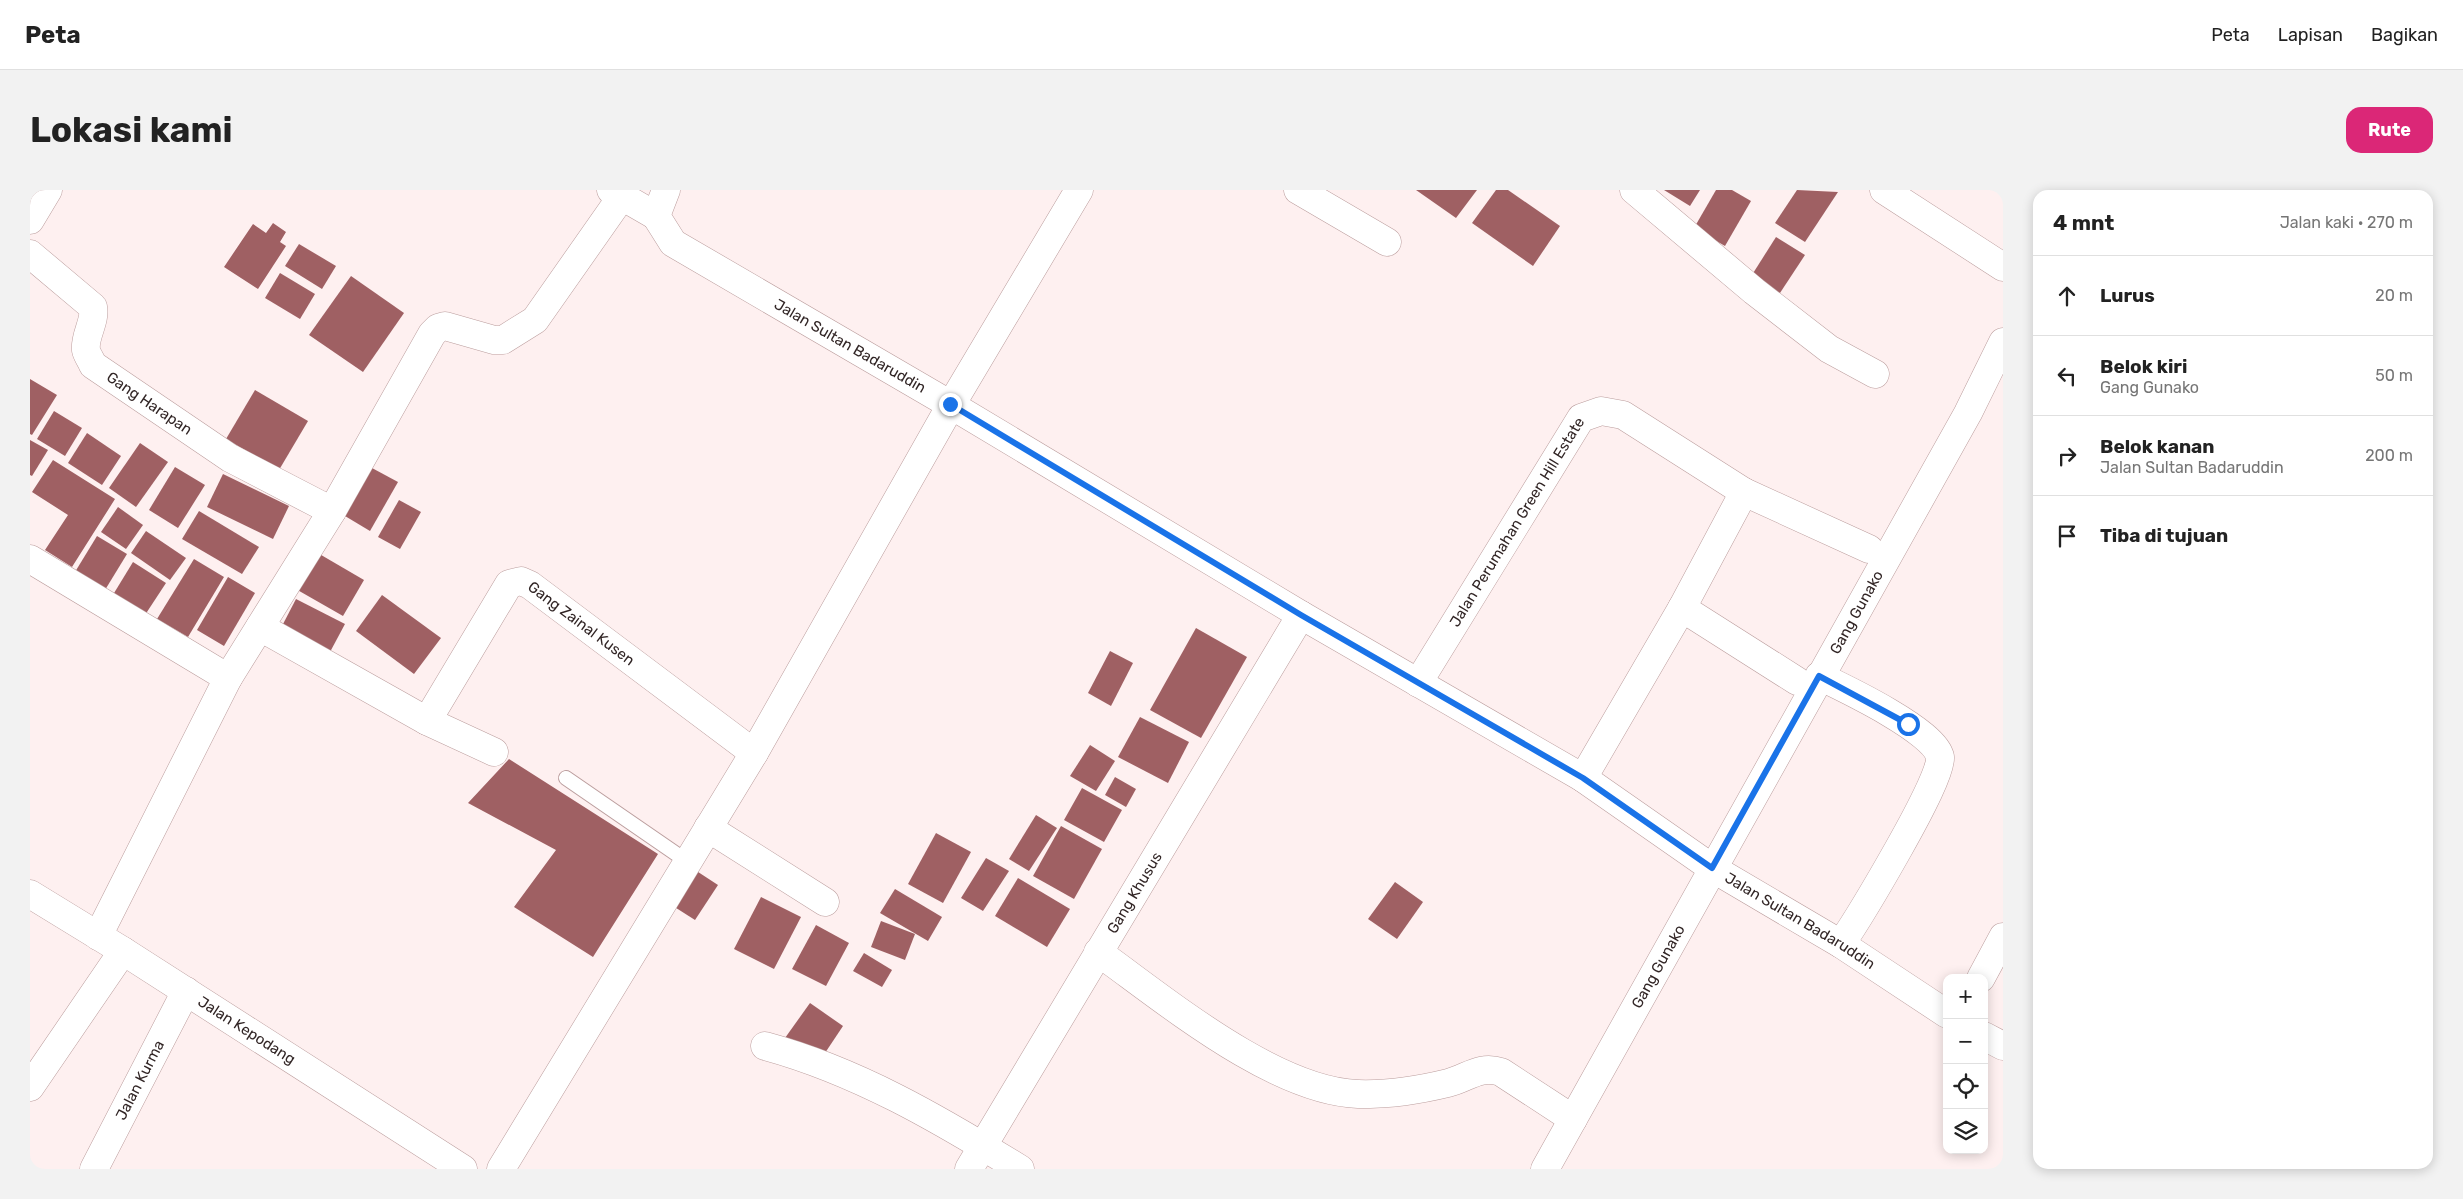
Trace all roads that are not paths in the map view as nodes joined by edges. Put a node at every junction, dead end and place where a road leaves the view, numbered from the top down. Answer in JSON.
{"nodes":[{"id":1,"x":48,"y":190,"type":"edge"},
{"id":2,"x":666,"y":190,"type":"edge"},
{"id":3,"x":1079,"y":190,"type":"edge"},
{"id":4,"x":1298,"y":190,"type":"edge"},
{"id":5,"x":1634,"y":190,"type":"edge"},
{"id":6,"x":1884,"y":190,"type":"edge"},
{"id":7,"x":617,"y":193,"type":"edge"},
{"id":8,"x":656,"y":216,"type":"junction"},
{"id":9,"x":30,"y":220,"type":"edge"},
{"id":10,"x":1387,"y":242,"type":"dead end"},
{"id":11,"x":30,"y":254,"type":"edge"},
{"id":12,"x":2003,"y":267,"type":"edge"},
{"id":13,"x":2003,"y":342,"type":"edge"},
{"id":14,"x":1875,"y":374,"type":"dead end"},
{"id":15,"x":950,"y":404,"type":"junction"},
{"id":16,"x":1744,"y":492,"type":"junction"},
{"id":17,"x":332,"y":511,"type":"junction"},
{"id":18,"x":1869,"y":549,"type":"dead end"},
{"id":19,"x":30,"y":559,"type":"edge"},
{"id":20,"x":1682,"y":608,"type":"junction"},
{"id":21,"x":1301,"y":615,"type":"junction"},
{"id":22,"x":260,"y":627,"type":"junction"},
{"id":23,"x":228,"y":678,"type":"junction"},
{"id":24,"x":1808,"y":679,"type":"junction"},
{"id":25,"x":1418,"y":683,"type":"junction"},
{"id":26,"x":428,"y":721,"type":"junction"},
{"id":27,"x":494,"y":752,"type":"dead end"},
{"id":28,"x":754,"y":753,"type":"junction"},
{"id":29,"x":566,"y":778,"type":"dead end"},
{"id":30,"x":1583,"y":778,"type":"junction"},
{"id":31,"x":708,"y":828,"type":"junction"},
{"id":32,"x":688,"y":862,"type":"junction"},
{"id":33,"x":1712,"y":868,"type":"junction"},
{"id":34,"x":30,"y":894,"type":"edge"},
{"id":35,"x":825,"y":902,"type":"dead end"},
{"id":36,"x":98,"y":936,"type":"junction"},
{"id":37,"x":2003,"y":937,"type":"edge"},
{"id":38,"x":1842,"y":944,"type":"junction"},
{"id":39,"x":123,"y":951,"type":"junction"},
{"id":40,"x":1098,"y":952,"type":"junction"},
{"id":41,"x":1983,"y":974,"type":"edge"},
{"id":42,"x":186,"y":992,"type":"junction"},
{"id":43,"x":1943,"y":1011,"type":"edge"},
{"id":44,"x":1988,"y":1038,"type":"edge"},
{"id":45,"x":764,"y":1046,"type":"dead end"},
{"id":46,"x":2003,"y":1046,"type":"edge"},
{"id":47,"x":30,"y":1087,"type":"edge"},
{"id":48,"x":1573,"y":1118,"type":"junction"},
{"id":49,"x":983,"y":1146,"type":"junction"},
{"id":50,"x":94,"y":1169,"type":"edge"},
{"id":51,"x":463,"y":1169,"type":"edge"},
{"id":52,"x":501,"y":1169,"type":"edge"},
{"id":53,"x":969,"y":1169,"type":"edge"},
{"id":54,"x":1020,"y":1169,"type":"edge"},
{"id":55,"x":1545,"y":1169,"type":"edge"}],
"edges":[{"from":1,"to":9,"type":"street"},
{"from":2,"to":8,"type":"street"},
{"from":3,"to":15,"type":"street"},
{"from":4,"to":10,"type":"street"},
{"from":5,"to":14,"type":"street"},
{"from":6,"to":12,"type":"street"},
{"from":7,"to":8,"type":"street"},
{"from":7,"to":17,"type":"street"},
{"from":8,"to":15,"type":"street","name":"Jalan Sultan Badaruddin"},
{"from":11,"to":17,"type":"street","name":"Gang Harapan"},
{"from":13,"to":24,"type":"street","name":"Gang Gunako"},
{"from":15,"to":21,"type":"street","name":"Jalan Sultan Badaruddin"},
{"from":15,"to":28,"type":"street"},
{"from":16,"to":18,"type":"street","name":"Jalan Perumahan Green Hill Estate"},
{"from":16,"to":20,"type":"street"},
{"from":16,"to":25,"type":"street","name":"Jalan Perumahan Green Hill Estate"},
{"from":17,"to":22,"type":"street"},
{"from":19,"to":23,"type":"street"},
{"from":20,"to":24,"type":"street"},
{"from":20,"to":30,"type":"street"},
{"from":21,"to":25,"type":"street","name":"Jalan Sultan Badaruddin"},
{"from":21,"to":40,"type":"street","name":"Gang Khusus"},
{"from":22,"to":23,"type":"street"},
{"from":22,"to":26,"type":"street"},
{"from":23,"to":36,"type":"street"},
{"from":24,"to":33,"type":"street","name":"Gang Gunako"},
{"from":24,"to":38,"type":"street"},
{"from":25,"to":30,"type":"street","name":"Jalan Sultan Badaruddin"},
{"from":26,"to":27,"type":"street"},
{"from":26,"to":28,"type":"street","name":"Gang Zainal Kusen"},
{"from":28,"to":31,"type":"street"},
{"from":29,"to":32,"type":"lane"},
{"from":30,"to":33,"type":"street","name":"Jalan Sultan Badaruddin"},
{"from":31,"to":32,"type":"street"},
{"from":31,"to":35,"type":"street"},
{"from":32,"to":52,"type":"street"},
{"from":33,"to":38,"type":"street","name":"Jalan Sultan Badaruddin"},
{"from":33,"to":48,"type":"street","name":"Gang Gunako"},
{"from":34,"to":36,"type":"street","name":"Jalan Kepodang"},
{"from":36,"to":39,"type":"street","name":"Jalan Kepodang"},
{"from":37,"to":41,"type":"street"},
{"from":38,"to":43,"type":"street","name":"Jalan Sultan Badaruddin"},
{"from":39,"to":42,"type":"street","name":"Jalan Kepodang"},
{"from":39,"to":47,"type":"street"},
{"from":40,"to":48,"type":"street"},
{"from":40,"to":49,"type":"street","name":"Gang Khusus"},
{"from":42,"to":50,"type":"street","name":"Jalan Kurma"},
{"from":42,"to":51,"type":"street","name":"Jalan Kepodang"},
{"from":44,"to":46,"type":"street"},
{"from":45,"to":49,"type":"street"},
{"from":48,"to":55,"type":"street","name":"Gang Gunako"},
{"from":49,"to":53,"type":"street","name":"Gang Khusus"},
{"from":49,"to":54,"type":"street"}]}
